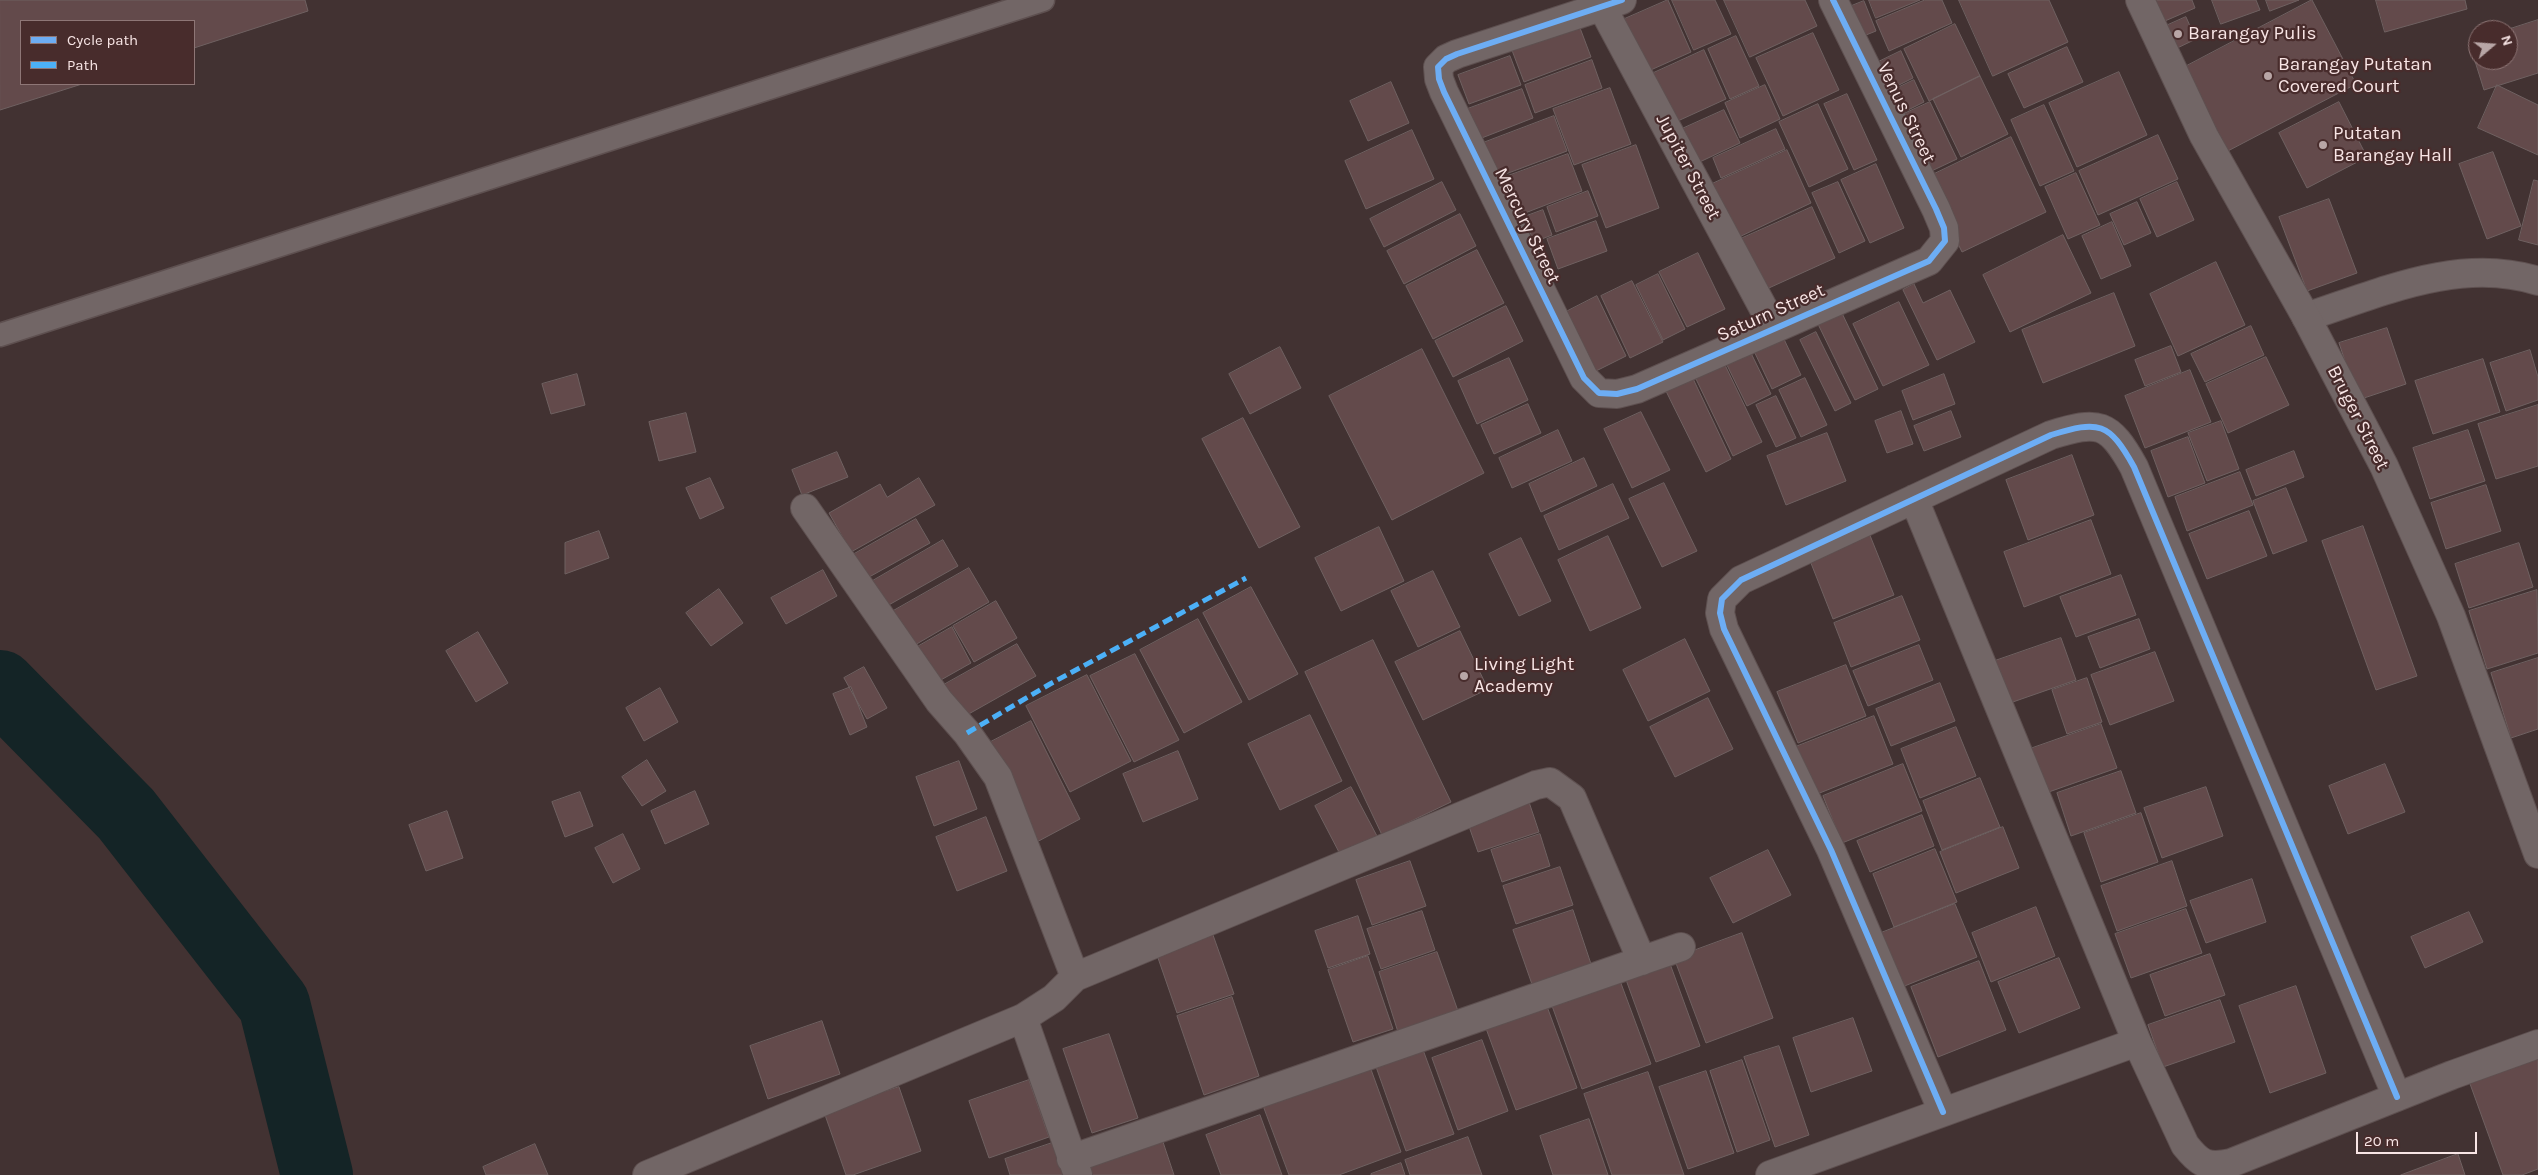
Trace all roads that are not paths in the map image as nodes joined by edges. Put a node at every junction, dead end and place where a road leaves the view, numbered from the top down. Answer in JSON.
{"nodes":[{"id":1,"x":1043,"y":0,"type":"edge"},
{"id":2,"x":1833,"y":0,"type":"edge"},
{"id":3,"x":2140,"y":0,"type":"edge"},
{"id":4,"x":1612,"y":3,"type":"edge"},
{"id":5,"x":1944,"y":241,"type":"joint"},
{"id":6,"x":2537,"y":284,"type":"edge"},
{"id":7,"x":2306,"y":317,"type":"junction"},
{"id":8,"x":1774,"y":328,"type":"junction"},
{"id":9,"x":0,"y":335,"type":"edge"},
{"id":10,"x":1599,"y":393,"type":"joint"},
{"id":11,"x":1914,"y":499,"type":"junction"},
{"id":12,"x":805,"y":508,"type":"dead end"},
{"id":13,"x":2538,"y":854,"type":"edge"},
{"id":14,"x":1681,"y":947,"type":"dead end"},
{"id":15,"x":1642,"y":961,"type":"junction"},
{"id":16,"x":1075,"y":977,"type":"junction"},
{"id":17,"x":1023,"y":1018,"type":"junction"},
{"id":18,"x":2138,"y":1042,"type":"junction"},
{"id":19,"x":2538,"y":1044,"type":"edge"},
{"id":20,"x":2397,"y":1097,"type":"junction"},
{"id":21,"x":1943,"y":1112,"type":"junction"},
{"id":22,"x":1075,"y":1167,"type":"edge"},
{"id":23,"x":647,"y":1175,"type":"edge"},
{"id":24,"x":1770,"y":1175,"type":"edge"}],
"edges":[{"from":1,"to":9,"type":"lane"},
{"from":2,"to":5,"type":"street","name":"Venus Street"},
{"from":3,"to":7,"type":"street","name":"Bruger Street"},
{"from":4,"to":8,"type":"street","name":"Jupiter Street"},
{"from":4,"to":10,"type":"street","name":"Mercury Street"},
{"from":5,"to":8,"type":"street","name":"Saturn Street"},
{"from":6,"to":7,"type":"street"},
{"from":7,"to":13,"type":"street","name":"Bruger Street"},
{"from":8,"to":10,"type":"street","name":"Saturn Street"},
{"from":11,"to":18,"type":"street"},
{"from":11,"to":20,"type":"street"},
{"from":11,"to":21,"type":"street"},
{"from":12,"to":16,"type":"street"},
{"from":14,"to":15,"type":"street"},
{"from":15,"to":16,"type":"street"},
{"from":15,"to":22,"type":"street"},
{"from":16,"to":17,"type":"street"},
{"from":17,"to":22,"type":"street"},
{"from":17,"to":23,"type":"street"},
{"from":18,"to":20,"type":"street"},
{"from":18,"to":21,"type":"street"},
{"from":19,"to":20,"type":"street"},
{"from":21,"to":24,"type":"street"}]}
